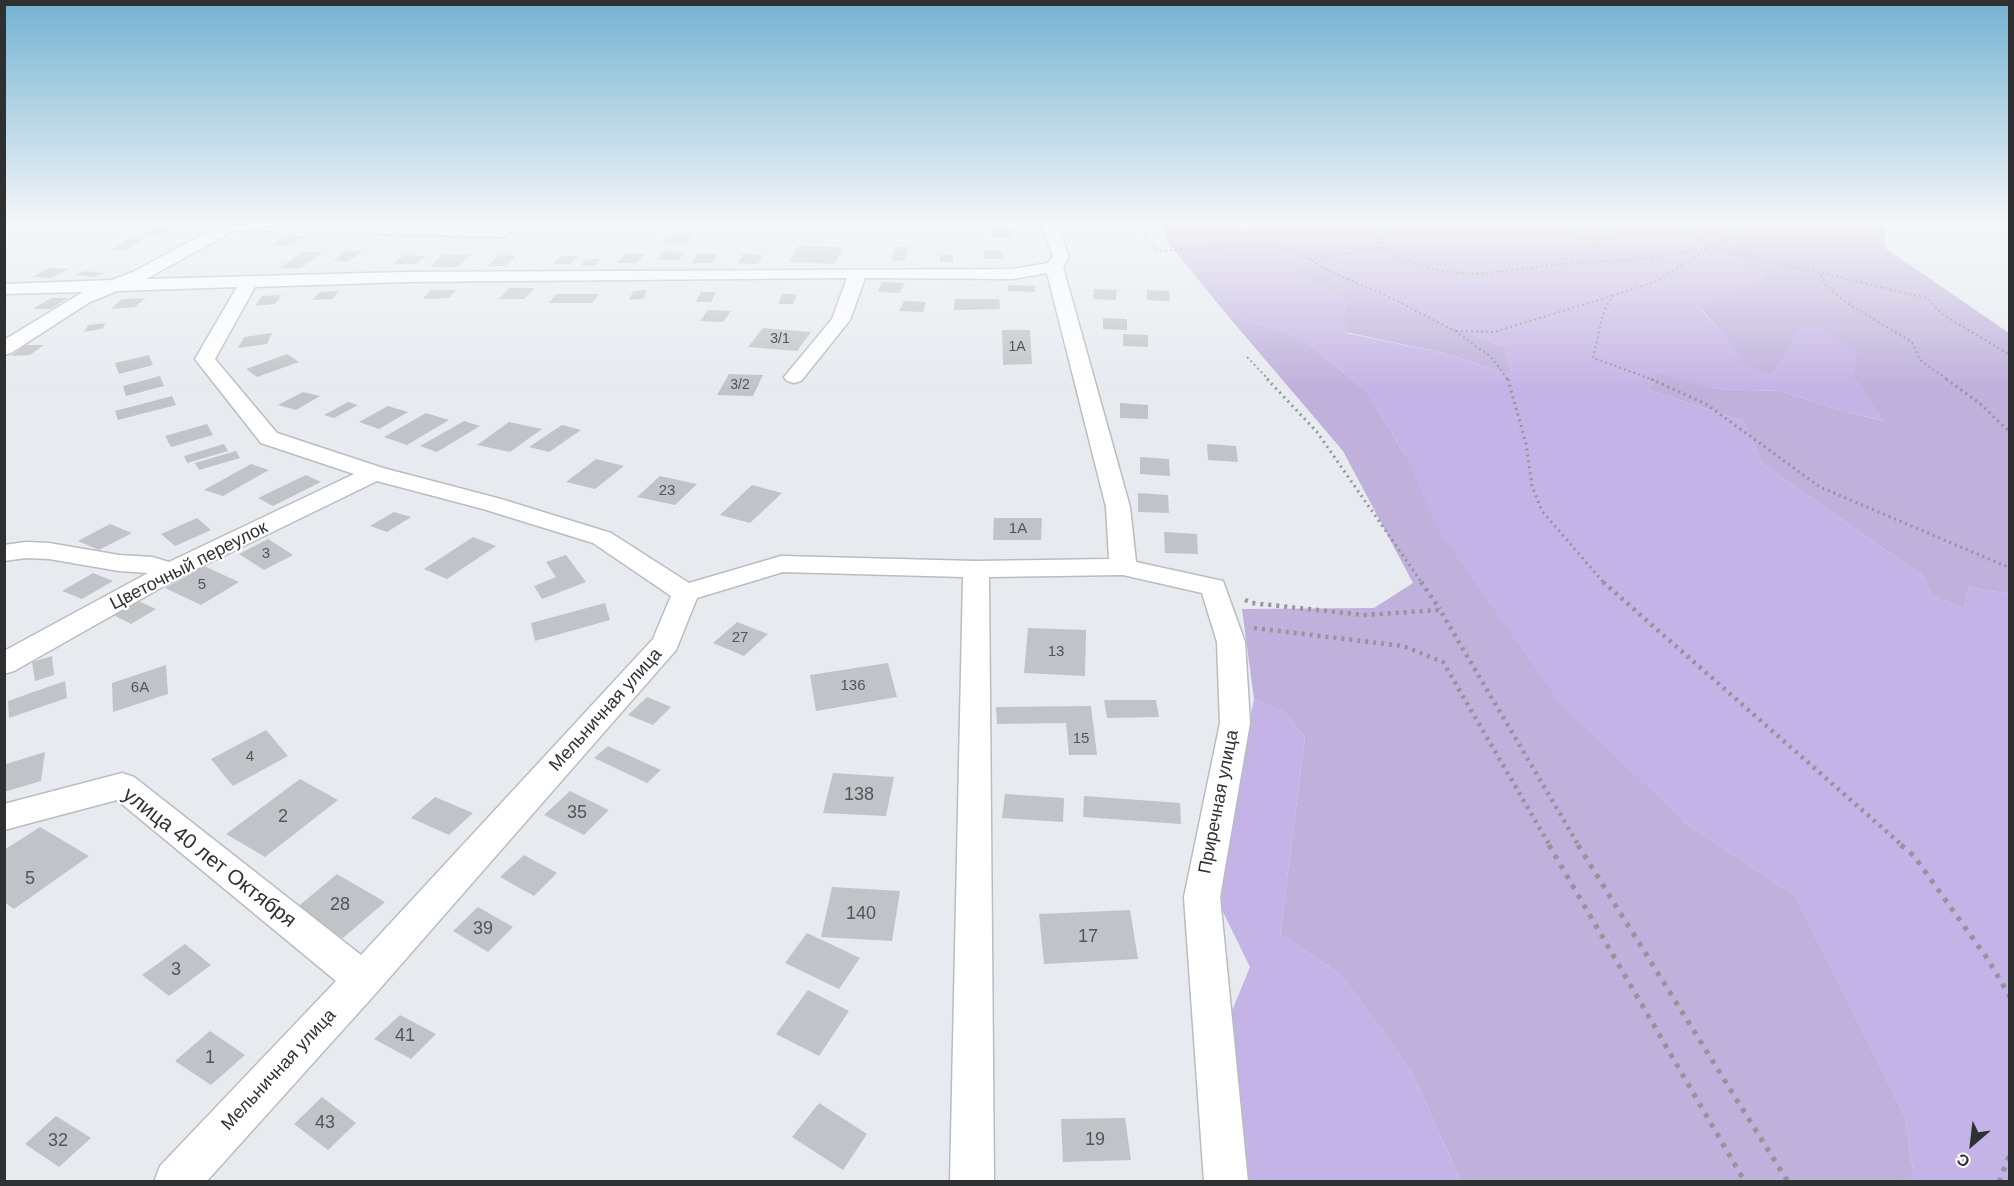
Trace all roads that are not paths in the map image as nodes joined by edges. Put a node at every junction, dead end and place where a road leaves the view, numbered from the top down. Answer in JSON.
{"nodes":[{"id":1,"x":133,"y":278,"type":"edge"},
{"id":2,"x":370,"y":278,"type":"edge"},
{"id":3,"x":856,"y":278,"type":"edge"},
{"id":4,"x":1057,"y":278,"type":"edge"},
{"id":5,"x":248,"y":283,"type":"junction"},
{"id":6,"x":113,"y":286,"type":"junction"},
{"id":7,"x":4,"y":289,"type":"edge"},
{"id":8,"x":4,"y":348,"type":"edge"},
{"id":9,"x":794,"y":377,"type":"dead end"},
{"id":10,"x":375,"y":473,"type":"junction"},
{"id":11,"x":4,"y":554,"type":"edge"},
{"id":12,"x":1123,"y":567,"type":"junction"},
{"id":13,"x":976,"y":569,"type":"junction"},
{"id":14,"x":171,"y":571,"type":"junction"},
{"id":15,"x":686,"y":592,"type":"junction"},
{"id":16,"x":4,"y":663,"type":"edge"},
{"id":17,"x":4,"y":817,"type":"edge"},
{"id":18,"x":363,"y":980,"type":"junction"},
{"id":19,"x":176,"y":1182,"type":"edge"},
{"id":20,"x":972,"y":1182,"type":"edge"},
{"id":21,"x":1226,"y":1182,"type":"edge"}],
"edges":[{"from":1,"to":6,"type":"street"},
{"from":2,"to":5,"type":"street"},
{"from":3,"to":9,"type":"street"},
{"from":4,"to":12,"type":"street"},
{"from":5,"to":6,"type":"street"},
{"from":5,"to":10,"type":"street"},
{"from":6,"to":7,"type":"street"},
{"from":6,"to":8,"type":"street"},
{"from":10,"to":14,"type":"street","name":"Цветочный переулок"},
{"from":10,"to":15,"type":"street"},
{"from":11,"to":14,"type":"street"},
{"from":12,"to":13,"type":"street"},
{"from":12,"to":21,"type":"street","name":"Приречная улица"},
{"from":13,"to":15,"type":"street"},
{"from":13,"to":20,"type":"street"},
{"from":14,"to":16,"type":"street","name":"Цветочный переулок"},
{"from":15,"to":18,"type":"street","name":"Мельничная улица"},
{"from":17,"to":18,"type":"street","name":"улица 40 лет Октября"},
{"from":18,"to":19,"type":"street","name":"Мельничная улица"}]}
